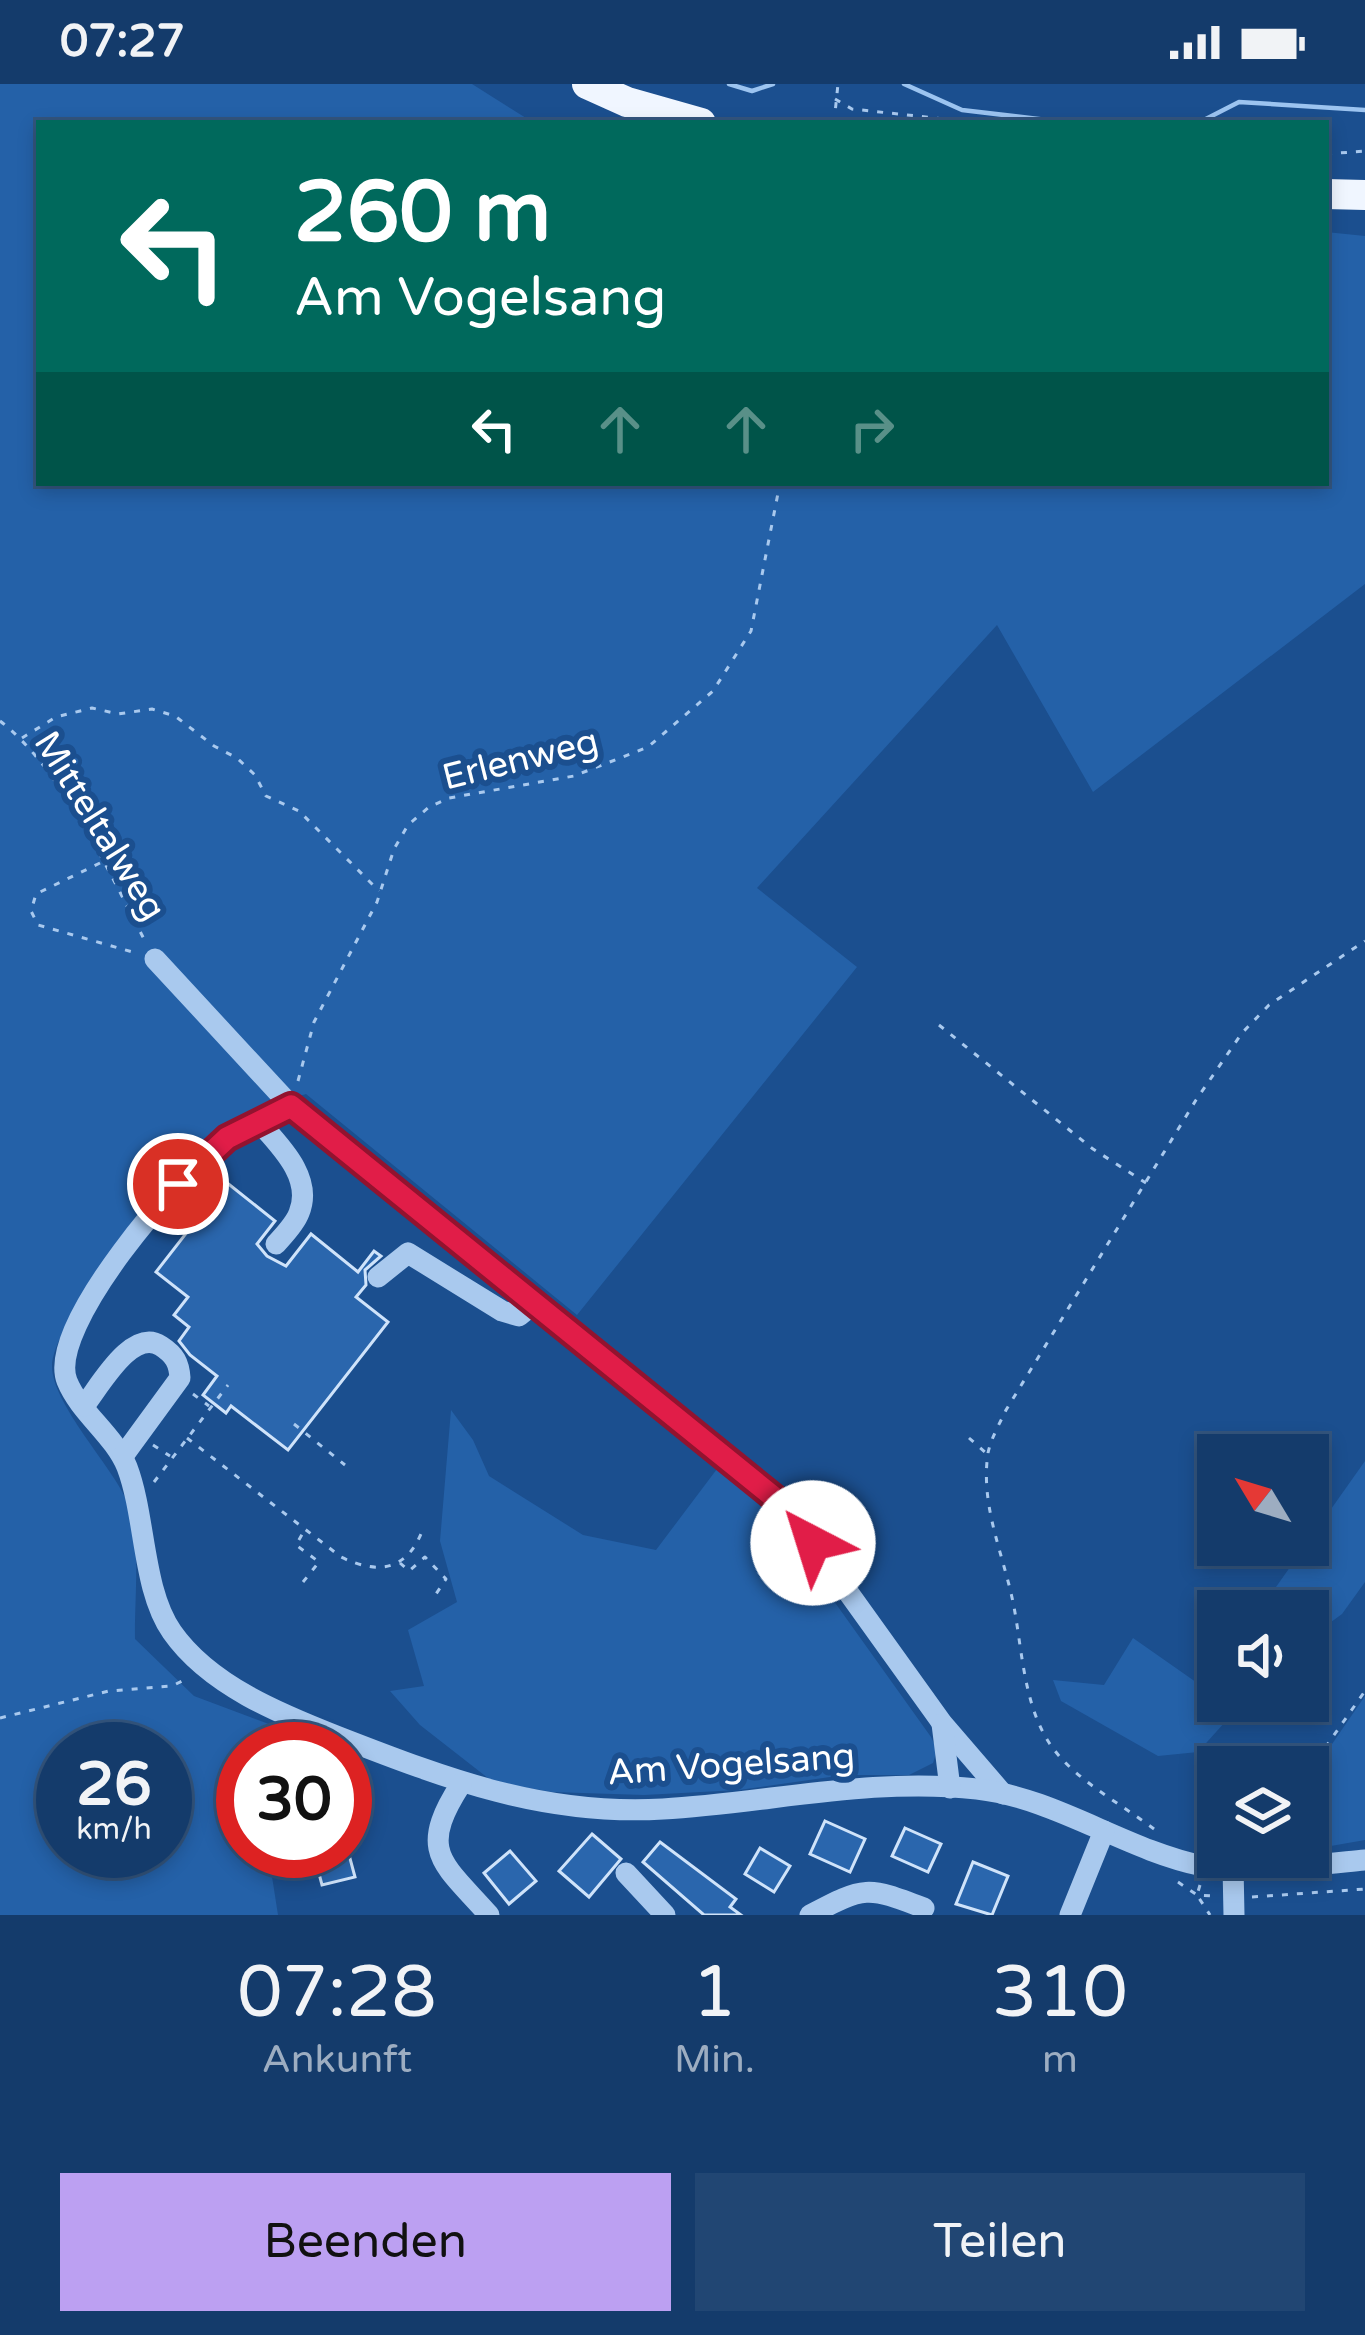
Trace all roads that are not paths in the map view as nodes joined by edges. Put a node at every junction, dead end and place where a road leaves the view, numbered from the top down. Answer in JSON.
{"nodes":[{"id":1,"x":586,"y":84,"type":"edge"},
{"id":2,"x":691,"y":120,"type":"edge"},
{"id":3,"x":1329,"y":194,"type":"edge"},
{"id":4,"x":1365,"y":195,"type":"edge"},
{"id":5,"x":154,"y":959,"type":"road end"},
{"id":6,"x":291,"y":1106,"type":"junction"},
{"id":7,"x":258,"y":1121,"type":"junction"},
{"id":8,"x":276,"y":1244,"type":"dead end"},
{"id":9,"x":378,"y":1277,"type":"dead end"},
{"id":10,"x":536,"y":1302,"type":"junction"},
{"id":11,"x":84,"y":1406,"type":"junction"},
{"id":12,"x":123,"y":1456,"type":"junction"},
{"id":13,"x":942,"y":1723,"type":"junction"},
{"id":14,"x":461,"y":1784,"type":"junction"},
{"id":15,"x":950,"y":1788,"type":"junction"},
{"id":16,"x":1003,"y":1794,"type":"junction"},
{"id":17,"x":1104,"y":1831,"type":"junction"},
{"id":18,"x":1365,"y":1860,"type":"edge"},
{"id":19,"x":1329,"y":1862,"type":"edge"},
{"id":20,"x":1197,"y":1864,"type":"edge"},
{"id":21,"x":626,"y":1873,"type":"dead end"},
{"id":22,"x":1233,"y":1878,"type":"edge"},
{"id":23,"x":924,"y":1908,"type":"dead end"},
{"id":24,"x":489,"y":1915,"type":"edge"},
{"id":25,"x":664,"y":1915,"type":"edge"},
{"id":26,"x":810,"y":1915,"type":"edge"},
{"id":27,"x":1070,"y":1915,"type":"edge"},
{"id":28,"x":1234,"y":1915,"type":"edge"}],
"edges":[{"from":1,"to":2,"type":"main road"},
{"from":3,"to":4,"type":"main road"},
{"from":5,"to":6,"type":"street"},
{"from":6,"to":7,"type":"street","name":"Am Vogelsang"},
{"from":6,"to":10,"type":"street","name":"Am Vogelsang"},
{"from":7,"to":8,"type":"street"},
{"from":7,"to":11,"type":"street","name":"Am Vogelsang"},
{"from":9,"to":10,"type":"street"},
{"from":10,"to":13,"type":"street","name":"Am Vogelsang"},
{"from":11,"to":12,"type":"street","name":"Am Vogelsang"},
{"from":11,"to":12,"type":"street"},
{"from":12,"to":14,"type":"street","name":"Am Vogelsang"},
{"from":13,"to":15,"type":"street","name":"Am Vogelsang"},
{"from":13,"to":16,"type":"street","name":"Am Vogelsang"},
{"from":14,"to":15,"type":"street","name":"Am Vogelsang"},
{"from":14,"to":24,"type":"street"},
{"from":15,"to":16,"type":"street","name":"Am Vogelsang"},
{"from":16,"to":17,"type":"street","name":"Am Vogelsang"},
{"from":17,"to":20,"type":"street","name":"Am Vogelsang"},
{"from":17,"to":27,"type":"street"},
{"from":18,"to":19,"type":"street","name":"Am Vogelsang"},
{"from":21,"to":25,"type":"street"},
{"from":22,"to":28,"type":"street"},
{"from":23,"to":26,"type":"street"}]}
